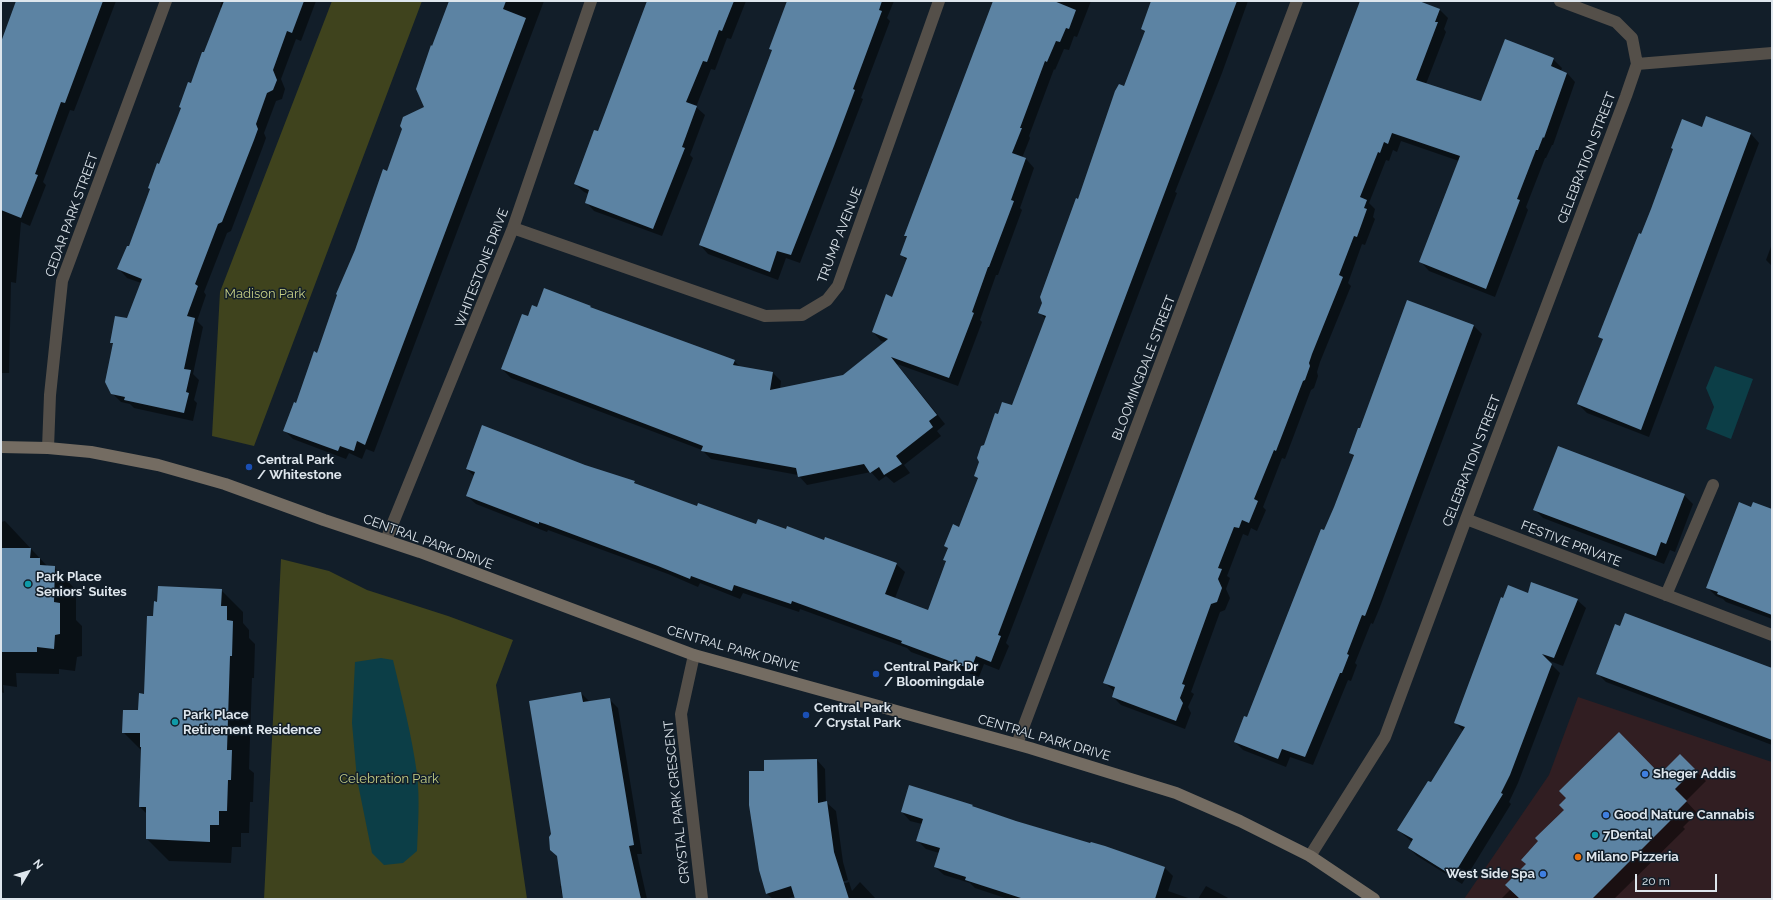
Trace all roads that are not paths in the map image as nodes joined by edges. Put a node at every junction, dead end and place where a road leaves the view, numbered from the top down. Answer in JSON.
{"nodes":[{"id":1,"x":166,"y":1,"type":"edge"},
{"id":2,"x":591,"y":1,"type":"edge"},
{"id":3,"x":939,"y":1,"type":"edge"},
{"id":4,"x":1297,"y":1,"type":"edge"},
{"id":5,"x":1560,"y":1,"type":"edge"},
{"id":6,"x":1772,"y":53,"type":"edge"},
{"id":7,"x":1637,"y":64,"type":"junction"},
{"id":8,"x":513,"y":228,"type":"junction"},
{"id":9,"x":1,"y":447,"type":"edge"},
{"id":10,"x":48,"y":448,"type":"junction"},
{"id":11,"x":1713,"y":485,"type":"dead end"},
{"id":12,"x":1466,"y":519,"type":"junction"},
{"id":13,"x":386,"y":540,"type":"junction"},
{"id":14,"x":1666,"y":595,"type":"junction"},
{"id":15,"x":1772,"y":635,"type":"edge"},
{"id":16,"x":694,"y":655,"type":"junction"},
{"id":17,"x":1017,"y":744,"type":"junction"},
{"id":18,"x":1310,"y":856,"type":"junction"},
{"id":19,"x":702,"y":899,"type":"edge"},
{"id":20,"x":1374,"y":899,"type":"edge"}],
"edges":[{"from":1,"to":10,"type":"street","name":"CEDAR PARK STREET"},
{"from":2,"to":8,"type":"street","name":"WHITESTONE DRIVE"},
{"from":3,"to":8,"type":"street","name":"TRUMP AVENUE"},
{"from":4,"to":17,"type":"street","name":"BLOOMINGDALE STREET"},
{"from":5,"to":7,"type":"street"},
{"from":6,"to":7,"type":"street"},
{"from":7,"to":12,"type":"street","name":"CELEBRATION STREET"},
{"from":8,"to":13,"type":"street","name":"WHITESTONE DRIVE"},
{"from":9,"to":10,"type":"street","name":"CENTRAL PARK DRIVE"},
{"from":10,"to":13,"type":"street","name":"CENTRAL PARK DRIVE"},
{"from":11,"to":14,"type":"street"},
{"from":12,"to":14,"type":"street","name":"FESTIVE PRIVATE"},
{"from":12,"to":18,"type":"street","name":"CELEBRATION STREET"},
{"from":13,"to":16,"type":"street","name":"CENTRAL PARK DRIVE"},
{"from":14,"to":15,"type":"street","name":"FESTIVE PRIVATE"},
{"from":16,"to":17,"type":"street","name":"CENTRAL PARK DRIVE"},
{"from":16,"to":19,"type":"street","name":"CRYSTAL PARK CRESCENT"},
{"from":17,"to":18,"type":"street","name":"CENTRAL PARK DRIVE"},
{"from":18,"to":20,"type":"street","name":"CENTRAL PARK DRIVE"}]}
